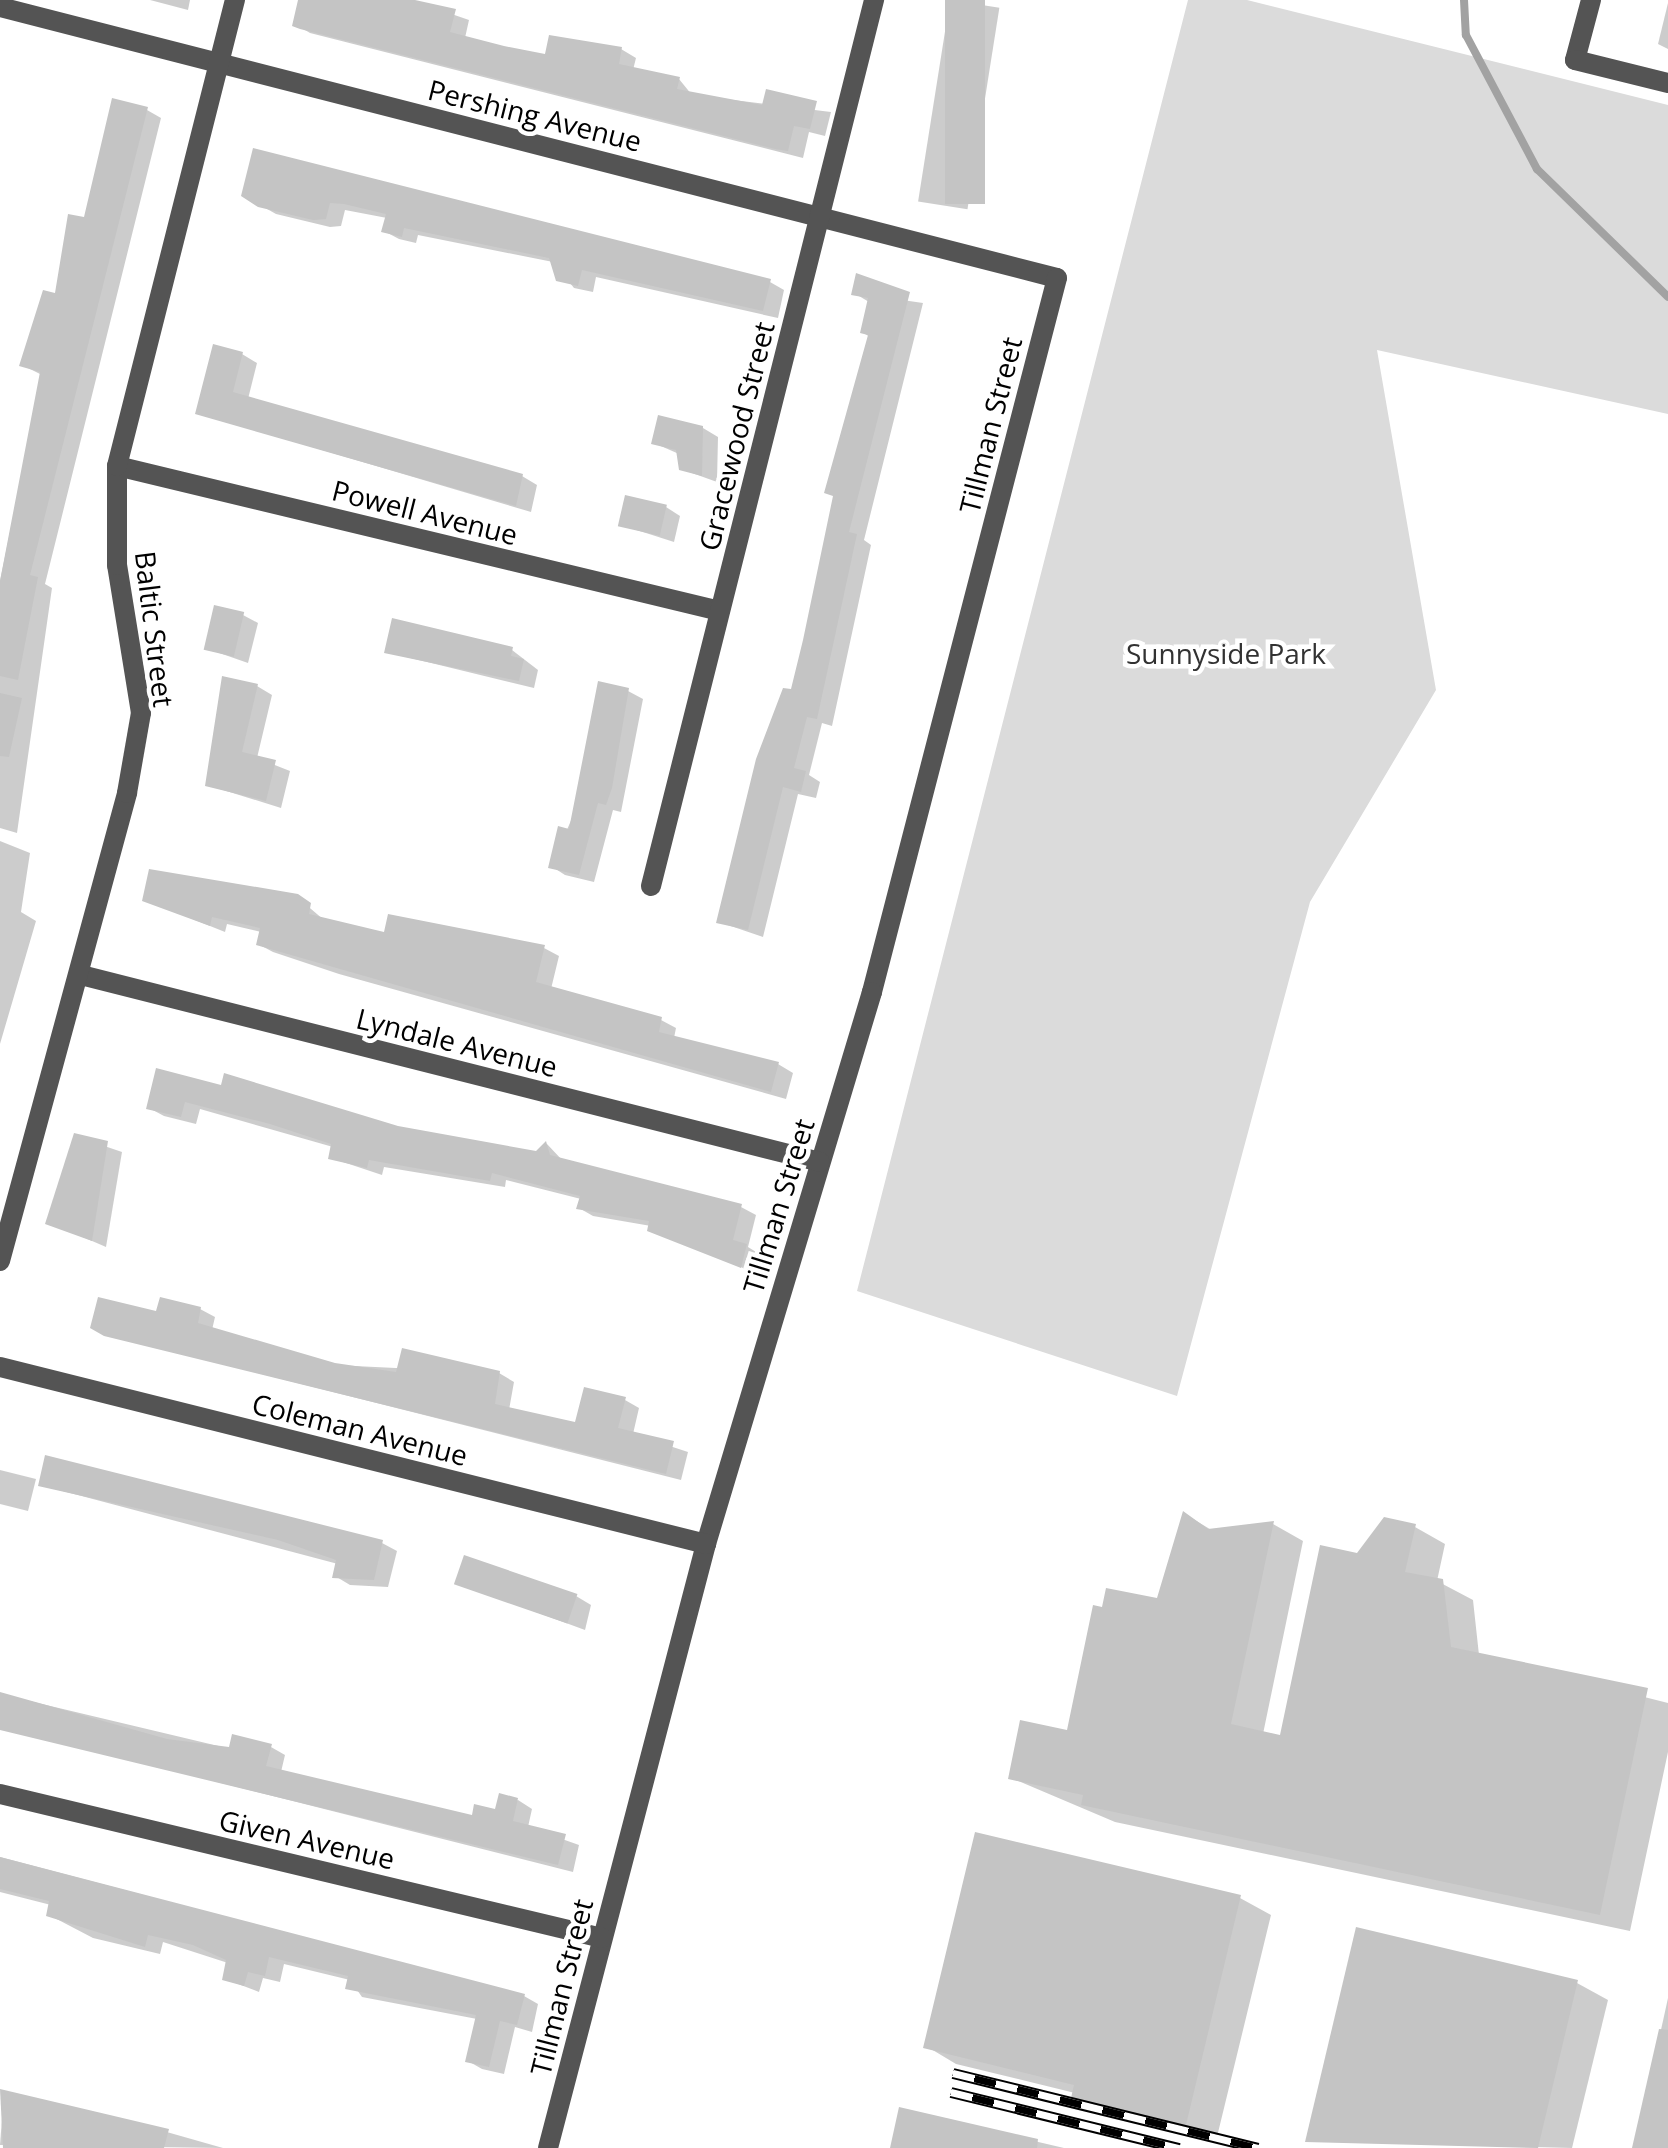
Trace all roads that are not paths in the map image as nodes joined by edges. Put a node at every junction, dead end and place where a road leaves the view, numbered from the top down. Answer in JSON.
{"nodes":[{"id":1,"x":235,"y":0,"type":"edge"},
{"id":2,"x":874,"y":0,"type":"edge"},
{"id":3,"x":1592,"y":0,"type":"edge"},
{"id":4,"x":0,"y":7,"type":"edge"},
{"id":5,"x":219,"y":65,"type":"junction"},
{"id":6,"x":1668,"y":83,"type":"edge"},
{"id":7,"x":821,"y":214,"type":"junction"},
{"id":8,"x":1056,"y":278,"type":"joint"},
{"id":9,"x":118,"y":466,"type":"junction"},
{"id":10,"x":720,"y":611,"type":"junction"},
{"id":11,"x":651,"y":886,"type":"dead end"},
{"id":12,"x":81,"y":974,"type":"junction"},
{"id":13,"x":820,"y":1162,"type":"junction"},
{"id":14,"x":0,"y":1261,"type":"edge"},
{"id":15,"x":0,"y":1367,"type":"edge"},
{"id":16,"x":706,"y":1544,"type":"junction"},
{"id":17,"x":0,"y":1794,"type":"edge"},
{"id":18,"x":602,"y":1938,"type":"junction"},
{"id":19,"x":548,"y":2148,"type":"edge"}],
"edges":[{"from":1,"to":5,"type":"street","name":"Baltic Street"},
{"from":2,"to":7,"type":"street","name":"Gracewood Street"},
{"from":3,"to":6,"type":"street"},
{"from":4,"to":5,"type":"street","name":"Pershing Avenue"},
{"from":5,"to":7,"type":"street","name":"Pershing Avenue"},
{"from":5,"to":9,"type":"street","name":"Baltic Street"},
{"from":7,"to":8,"type":"street","name":"Pershing Avenue"},
{"from":7,"to":10,"type":"street","name":"Gracewood Street"},
{"from":8,"to":13,"type":"street","name":"Tillman Street"},
{"from":9,"to":10,"type":"street","name":"Powell Avenue"},
{"from":9,"to":12,"type":"street","name":"Baltic Street"},
{"from":10,"to":11,"type":"street","name":"Gracewood Street"},
{"from":12,"to":13,"type":"street","name":"Lyndale Avenue"},
{"from":12,"to":14,"type":"street","name":"Baltic Street"},
{"from":13,"to":16,"type":"street","name":"Tillman Street"},
{"from":15,"to":16,"type":"street","name":"Coleman Avenue"},
{"from":16,"to":18,"type":"street","name":"Tillman Street"},
{"from":17,"to":18,"type":"street","name":"Given Avenue"},
{"from":18,"to":19,"type":"street","name":"Tillman Street"}]}
